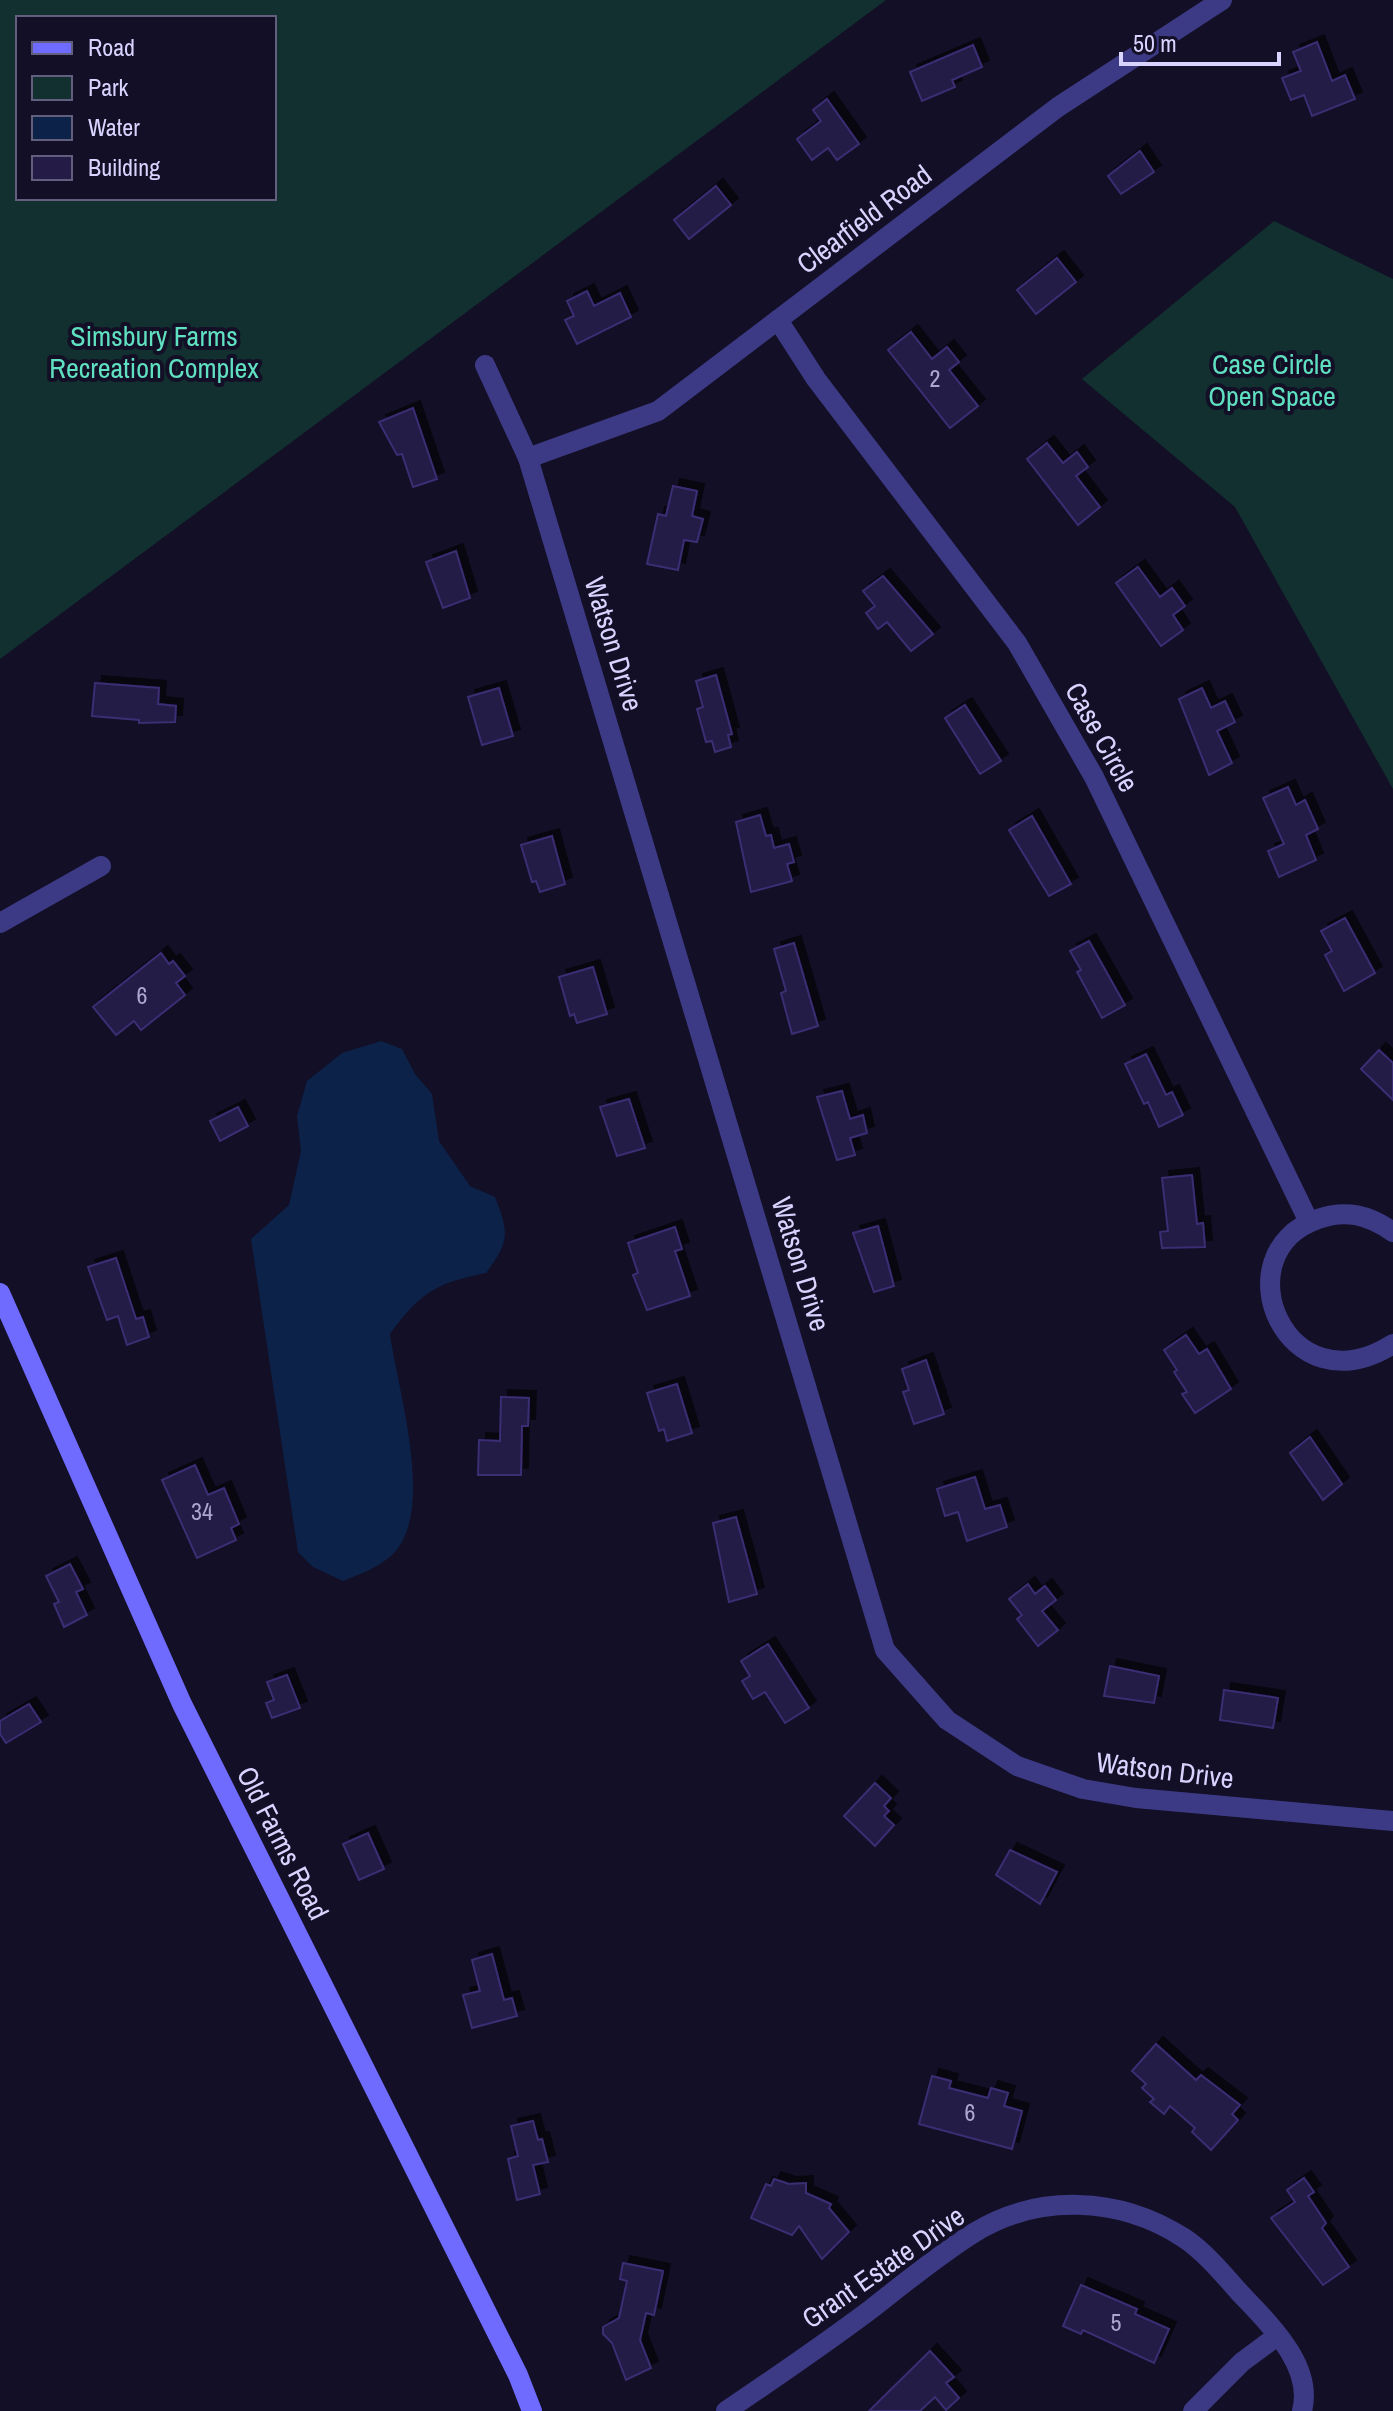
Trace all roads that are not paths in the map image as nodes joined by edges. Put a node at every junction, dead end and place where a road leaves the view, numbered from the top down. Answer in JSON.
{"nodes":[{"id":1,"x":1222,"y":0,"type":"edge"},
{"id":2,"x":778,"y":320,"type":"junction"},
{"id":3,"x":485,"y":365,"type":"dead end"},
{"id":4,"x":528,"y":458,"type":"junction"},
{"id":5,"x":101,"y":866,"type":"dead end"},
{"id":6,"x":0,"y":923,"type":"edge"},
{"id":7,"x":1309,"y":1222,"type":"junction"},
{"id":8,"x":1393,"y":1232,"type":"edge"},
{"id":9,"x":0,"y":1293,"type":"edge"},
{"id":10,"x":1393,"y":1344,"type":"edge"},
{"id":11,"x":1393,"y":1821,"type":"edge"},
{"id":12,"x":1277,"y":2336,"type":"junction"},
{"id":13,"x":532,"y":2411,"type":"edge"},
{"id":14,"x":726,"y":2411,"type":"edge"},
{"id":15,"x":1193,"y":2411,"type":"edge"},
{"id":16,"x":1302,"y":2411,"type":"edge"}],
"edges":[{"from":1,"to":2,"type":"street","name":"Clearfield Road"},
{"from":2,"to":4,"type":"street","name":"Clearfield Road"},
{"from":2,"to":7,"type":"street","name":"Case Circle"},
{"from":3,"to":4,"type":"street","name":"Watson Drive"},
{"from":4,"to":11,"type":"street","name":"Watson Drive"},
{"from":5,"to":6,"type":"street"},
{"from":7,"to":8,"type":"street"},
{"from":7,"to":10,"type":"street"},
{"from":9,"to":13,"type":"street","name":"Old Farms Road"},
{"from":12,"to":14,"type":"street","name":"Grant Estate Drive"},
{"from":12,"to":15,"type":"street"},
{"from":12,"to":16,"type":"street","name":"Grant Estate Drive"}]}
